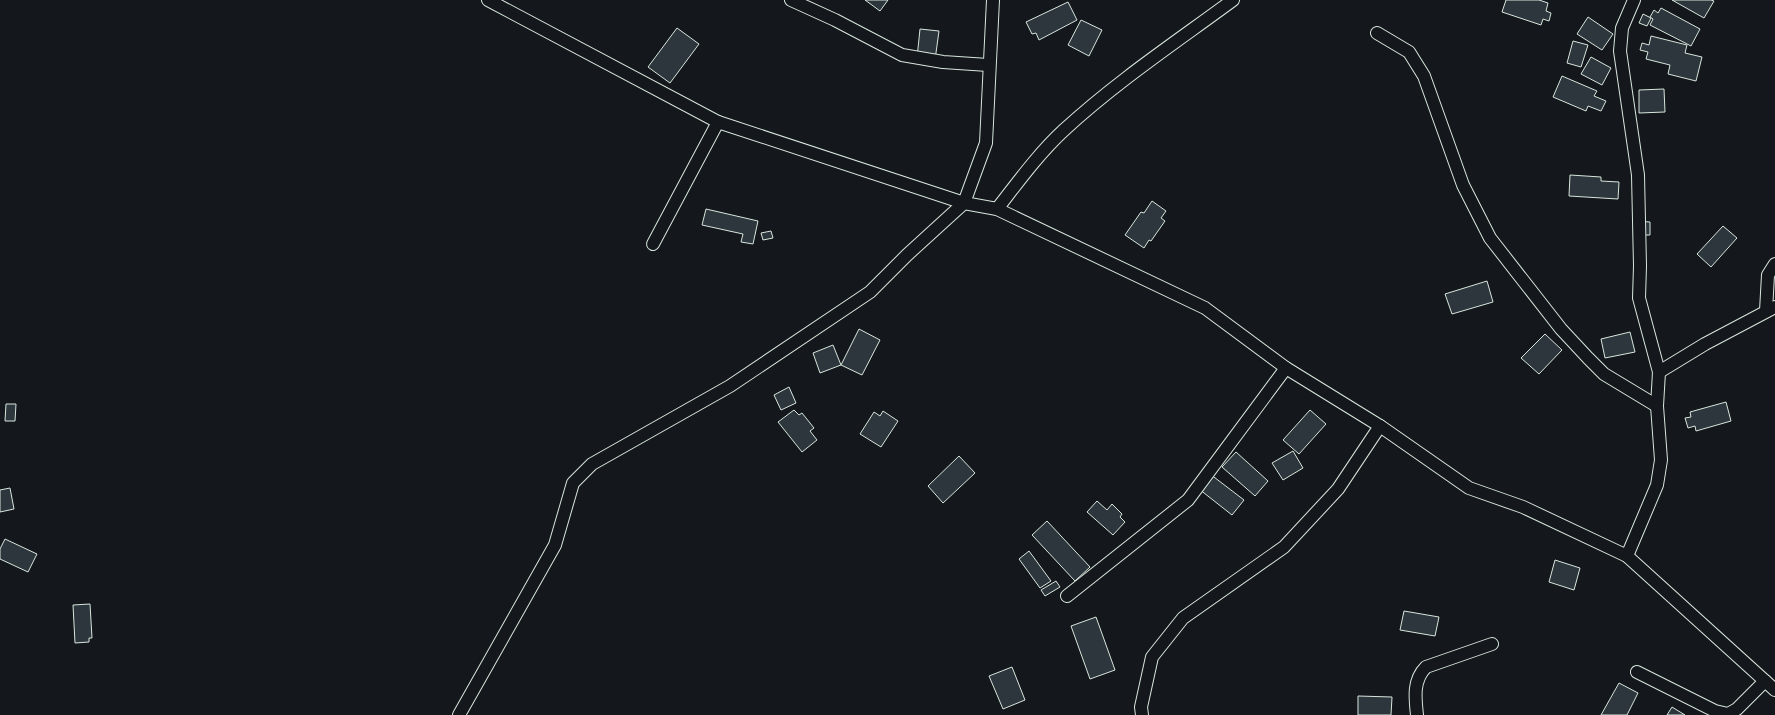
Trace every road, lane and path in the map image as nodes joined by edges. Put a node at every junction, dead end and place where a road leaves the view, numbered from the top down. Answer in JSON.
{"nodes":[{"id":1,"x":488,"y":0,"type":"edge"},
{"id":2,"x":791,"y":0,"type":"edge"},
{"id":3,"x":993,"y":0,"type":"edge"},
{"id":4,"x":1233,"y":0,"type":"edge"},
{"id":5,"x":1634,"y":0,"type":"edge"},
{"id":6,"x":1377,"y":33,"type":"dead end"},
{"id":7,"x":988,"y":65,"type":"junction"},
{"id":8,"x":718,"y":122,"type":"junction"},
{"id":9,"x":964,"y":203,"type":"junction"},
{"id":10,"x":997,"y":209,"type":"junction"},
{"id":11,"x":653,"y":244,"type":"dead end"},
{"id":12,"x":1775,"y":264,"type":"edge"},
{"id":13,"x":1771,"y":309,"type":"edge"},
{"id":14,"x":1286,"y":368,"type":"junction"},
{"id":15,"x":1659,"y":372,"type":"junction"},
{"id":16,"x":1657,"y":406,"type":"junction"},
{"id":17,"x":1380,"y":426,"type":"junction"},
{"id":18,"x":1627,"y":556,"type":"junction"},
{"id":19,"x":1067,"y":596,"type":"dead end"},
{"id":20,"x":1492,"y":644,"type":"dead end"},
{"id":21,"x":1637,"y":672,"type":"dead end"},
{"id":22,"x":1765,"y":681,"type":"junction"},
{"id":23,"x":1775,"y":690,"type":"edge"},
{"id":24,"x":459,"y":715,"type":"edge"},
{"id":25,"x":1142,"y":715,"type":"edge"},
{"id":26,"x":1417,"y":715,"type":"edge"}],
"edges":[{"from":1,"to":8,"type":"street"},
{"from":2,"to":7,"type":"street"},
{"from":3,"to":7,"type":"street"},
{"from":4,"to":10,"type":"street"},
{"from":5,"to":15,"type":"street"},
{"from":6,"to":16,"type":"street"},
{"from":7,"to":9,"type":"street"},
{"from":8,"to":9,"type":"street"},
{"from":8,"to":11,"type":"street"},
{"from":9,"to":10,"type":"street"},
{"from":9,"to":24,"type":"street"},
{"from":10,"to":14,"type":"street"},
{"from":12,"to":13,"type":"street"},
{"from":13,"to":15,"type":"street"},
{"from":14,"to":17,"type":"street"},
{"from":14,"to":19,"type":"street"},
{"from":15,"to":16,"type":"street"},
{"from":16,"to":18,"type":"street"},
{"from":17,"to":18,"type":"street"},
{"from":17,"to":25,"type":"street"},
{"from":18,"to":22,"type":"street"},
{"from":20,"to":26,"type":"street"},
{"from":21,"to":22,"type":"street"},
{"from":22,"to":23,"type":"street"}]}
